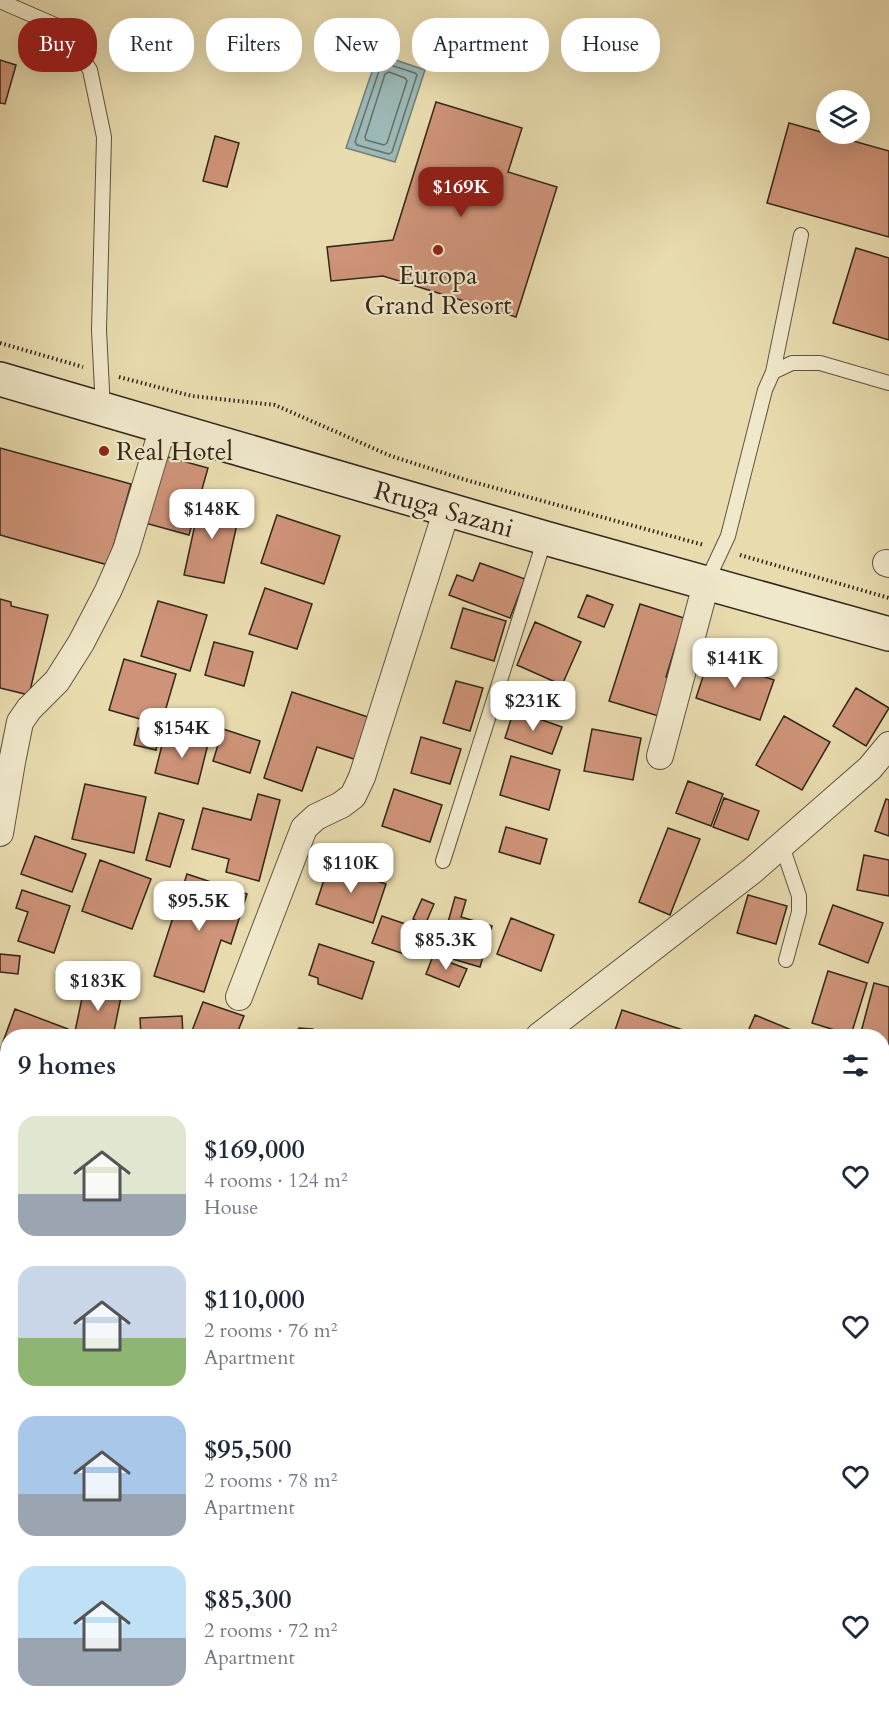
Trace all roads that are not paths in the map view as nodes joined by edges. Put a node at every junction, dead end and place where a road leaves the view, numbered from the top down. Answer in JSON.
{"nodes":[{"id":1,"x":0,"y":1,"type":"edge"},
{"id":2,"x":801,"y":235,"type":"dead end"},
{"id":3,"x":773,"y":372,"type":"junction"},
{"id":4,"x":0,"y":379,"type":"edge"},
{"id":5,"x":889,"y":383,"type":"edge"},
{"id":6,"x":103,"y":410,"type":"junction"},
{"id":7,"x":163,"y":427,"type":"junction"},
{"id":8,"x":447,"y":509,"type":"junction"},
{"id":9,"x":545,"y":538,"type":"junction"},
{"id":10,"x":706,"y":584,"type":"junction"},
{"id":11,"x":889,"y":634,"type":"edge"},
{"id":12,"x":10,"y":720,"type":"edge"},
{"id":13,"x":889,"y":745,"type":"edge"},
{"id":14,"x":660,"y":756,"type":"dead end"},
{"id":15,"x":0,"y":833,"type":"edge"},
{"id":16,"x":782,"y":846,"type":"junction"},
{"id":17,"x":443,"y":861,"type":"dead end"},
{"id":18,"x":786,"y":960,"type":"dead end"},
{"id":19,"x":239,"y":997,"type":"dead end"},
{"id":20,"x":548,"y":1029,"type":"edge"}],
"edges":[{"from":1,"to":6,"type":"lane"},
{"from":2,"to":3,"type":"lane"},
{"from":3,"to":5,"type":"lane"},
{"from":3,"to":10,"type":"lane"},
{"from":4,"to":6,"type":"main road","name":"Rruga Sazani"},
{"from":6,"to":7,"type":"main road","name":"Rruga Sazani"},
{"from":7,"to":8,"type":"main road","name":"Rruga Sazani"},
{"from":7,"to":12,"type":"street"},
{"from":8,"to":9,"type":"main road","name":"Rruga Sazani"},
{"from":8,"to":19,"type":"street"},
{"from":9,"to":10,"type":"main road","name":"Rruga Sazani"},
{"from":9,"to":17,"type":"lane"},
{"from":10,"to":11,"type":"main road","name":"Rruga Sazani"},
{"from":10,"to":14,"type":"street"},
{"from":12,"to":15,"type":"street"},
{"from":13,"to":16,"type":"street"},
{"from":16,"to":18,"type":"lane"},
{"from":16,"to":20,"type":"street"}]}
